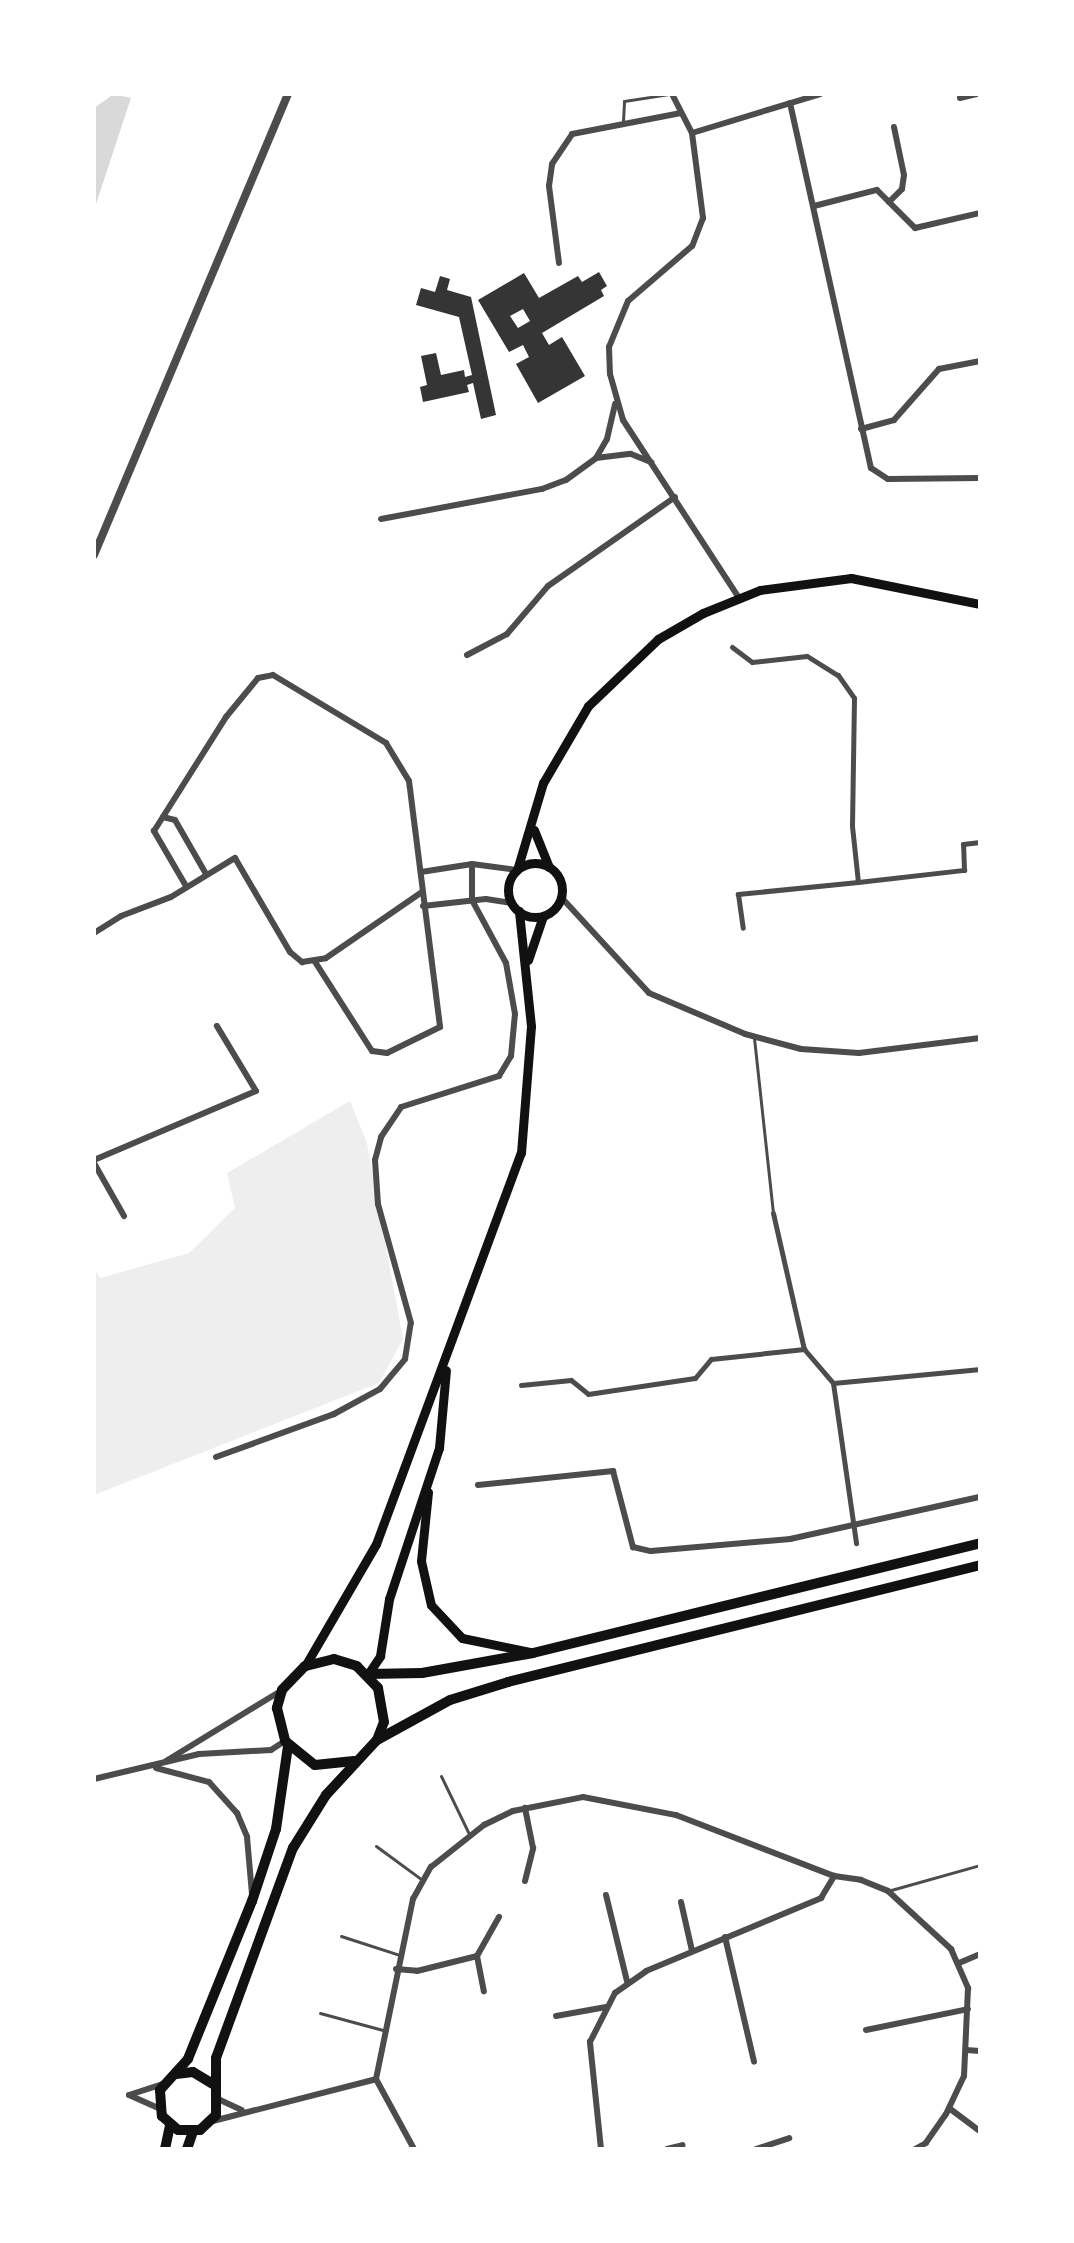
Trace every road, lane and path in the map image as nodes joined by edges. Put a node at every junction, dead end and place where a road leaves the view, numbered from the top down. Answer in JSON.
{"nodes":[{"id":1,"x":288,"y":94,"type":"edge"},
{"id":2,"x":672,"y":94,"type":"edge"},
{"id":3,"x":820,"y":94,"type":"edge"},
{"id":4,"x":978,"y":94,"type":"edge"},
{"id":5,"x":960,"y":98,"type":"dead end"},
{"id":6,"x":790,"y":103,"type":"junction"},
{"id":7,"x":681,"y":113,"type":"junction"},
{"id":8,"x":623,"y":121,"type":"junction"},
{"id":9,"x":894,"y":127,"type":"dead end"},
{"id":10,"x":692,"y":133,"type":"junction"},
{"id":11,"x":889,"y":202,"type":"junction"},
{"id":12,"x":814,"y":206,"type":"junction"},
{"id":13,"x":980,"y":213,"type":"edge"},
{"id":14,"x":559,"y":263,"type":"dead end"},
{"id":15,"x":980,"y":361,"type":"edge"},
{"id":16,"x":615,"y":404,"type":"junction"},
{"id":17,"x":861,"y":429,"type":"junction"},
{"id":18,"x":596,"y":458,"type":"junction"},
{"id":19,"x":651,"y":462,"type":"junction"},
{"id":20,"x":980,"y":478,"type":"edge"},
{"id":21,"x":675,"y":497,"type":"junction"},
{"id":22,"x":381,"y":519,"type":"dead end"},
{"id":23,"x":94,"y":555,"type":"edge"},
{"id":24,"x":739,"y":598,"type":"junction"},
{"id":25,"x":980,"y":604,"type":"edge"},
{"id":26,"x":732,"y":647,"type":"dead end"},
{"id":27,"x":467,"y":655,"type":"dead end"},
{"id":28,"x":163,"y":817,"type":"junction"},
{"id":29,"x":533,"y":824,"type":"junction"},
{"id":30,"x":980,"y":842,"type":"edge"},
{"id":31,"x":472,"y":864,"type":"junction"},
{"id":32,"x":549,"y":867,"type":"junction"},
{"id":33,"x":517,"y":870,"type":"junction"},
{"id":34,"x":421,"y":872,"type":"junction"},
{"id":35,"x":206,"y":874,"type":"junction"},
{"id":36,"x":858,"y":882,"type":"junction"},
{"id":37,"x":186,"y":886,"type":"junction"},
{"id":38,"x":422,"y":892,"type":"junction"},
{"id":39,"x":561,"y":897,"type":"junction"},
{"id":40,"x":472,"y":900,"type":"junction"},
{"id":41,"x":423,"y":906,"type":"junction"},
{"id":42,"x":515,"y":907,"type":"junction"},
{"id":43,"x":543,"y":916,"type":"junction"},
{"id":44,"x":743,"y":928,"type":"dead end"},
{"id":45,"x":94,"y":933,"type":"edge"},
{"id":46,"x":315,"y":962,"type":"junction"},
{"id":47,"x":528,"y":963,"type":"junction"},
{"id":48,"x":217,"y":1026,"type":"dead end"},
{"id":49,"x":754,"y":1036,"type":"junction"},
{"id":50,"x":980,"y":1038,"type":"edge"},
{"id":51,"x":94,"y":1161,"type":"edge"},
{"id":52,"x":773,"y":1213,"type":"joint"},
{"id":53,"x":124,"y":1216,"type":"dead end"},
{"id":54,"x":804,"y":1349,"type":"junction"},
{"id":55,"x":448,"y":1360,"type":"junction"},
{"id":56,"x":980,"y":1369,"type":"edge"},
{"id":57,"x":833,"y":1383,"type":"junction"},
{"id":58,"x":521,"y":1385,"type":"dead end"},
{"id":59,"x":216,"y":1457,"type":"dead end"},
{"id":60,"x":429,"y":1481,"type":"junction"},
{"id":61,"x":478,"y":1485,"type":"dead end"},
{"id":62,"x":980,"y":1497,"type":"edge"},
{"id":63,"x":854,"y":1528,"type":"junction"},
{"id":64,"x":856,"y":1543,"type":"dead end"},
{"id":65,"x":980,"y":1543,"type":"edge"},
{"id":66,"x":980,"y":1565,"type":"edge"},
{"id":67,"x":533,"y":1653,"type":"junction"},
{"id":68,"x":305,"y":1666,"type":"junction"},
{"id":69,"x":368,"y":1674,"type":"junction"},
{"id":70,"x":282,"y":1690,"type":"junction"},
{"id":71,"x":377,"y":1740,"type":"junction"},
{"id":72,"x":286,"y":1743,"type":"junction"},
{"id":73,"x":354,"y":1761,"type":"junction"},
{"id":74,"x":152,"y":1767,"type":"junction"},
{"id":75,"x":441,"y":1776,"type":"dead end"},
{"id":76,"x":94,"y":1779,"type":"edge"},
{"id":77,"x":525,"y":1808,"type":"junction"},
{"id":78,"x":470,"y":1835,"type":"junction"},
{"id":79,"x":376,"y":1846,"type":"dead end"},
{"id":80,"x":980,"y":1865,"type":"edge"},
{"id":81,"x":834,"y":1876,"type":"junction"},
{"id":82,"x":424,"y":1881,"type":"junction"},
{"id":83,"x":525,"y":1881,"type":"dead end"},
{"id":84,"x":888,"y":1891,"type":"junction"},
{"id":85,"x":606,"y":1895,"type":"dead end"},
{"id":86,"x":252,"y":1901,"type":"junction"},
{"id":87,"x":681,"y":1902,"type":"dead end"},
{"id":88,"x":499,"y":1917,"type":"dead end"},
{"id":89,"x":341,"y":1936,"type":"dead end"},
{"id":90,"x":725,"y":1937,"type":"junction"},
{"id":91,"x":692,"y":1951,"type":"junction"},
{"id":92,"x":980,"y":1954,"type":"edge"},
{"id":93,"x":400,"y":1955,"type":"junction"},
{"id":94,"x":477,"y":1956,"type":"junction"},
{"id":95,"x":959,"y":1963,"type":"junction"},
{"id":96,"x":396,"y":1969,"type":"junction"},
{"id":97,"x":627,"y":1981,"type":"junction"},
{"id":98,"x":484,"y":1991,"type":"dead end"},
{"id":99,"x":606,"y":2007,"type":"junction"},
{"id":100,"x":968,"y":2009,"type":"junction"},
{"id":101,"x":320,"y":2013,"type":"dead end"},
{"id":102,"x":556,"y":2016,"type":"dead end"},
{"id":103,"x":383,"y":2030,"type":"junction"},
{"id":104,"x":866,"y":2030,"type":"dead end"},
{"id":105,"x":966,"y":2050,"type":"junction"},
{"id":106,"x":980,"y":2051,"type":"edge"},
{"id":107,"x":754,"y":2062,"type":"dead end"},
{"id":108,"x":175,"y":2074,"type":"junction"},
{"id":109,"x":376,"y":2079,"type":"junction"},
{"id":110,"x":163,"y":2084,"type":"junction"},
{"id":111,"x":213,"y":2084,"type":"junction"},
{"id":112,"x":218,"y":2099,"type":"junction"},
{"id":113,"x":158,"y":2108,"type":"junction"},
{"id":114,"x":949,"y":2108,"type":"junction"},
{"id":115,"x":242,"y":2110,"type":"junction"},
{"id":116,"x":211,"y":2121,"type":"junction"},
{"id":117,"x":170,"y":2126,"type":"junction"},
{"id":118,"x":980,"y":2131,"type":"edge"},
{"id":119,"x":193,"y":2132,"type":"junction"},
{"id":120,"x":789,"y":2138,"type":"dead end"},
{"id":121,"x":683,"y":2145,"type":"dead end"},
{"id":122,"x":165,"y":2149,"type":"edge"},
{"id":123,"x":187,"y":2149,"type":"edge"},
{"id":124,"x":414,"y":2149,"type":"edge"},
{"id":125,"x":601,"y":2149,"type":"edge"},
{"id":126,"x":667,"y":2149,"type":"edge"},
{"id":127,"x":756,"y":2149,"type":"edge"},
{"id":128,"x":915,"y":2149,"type":"edge"}],
"edges":[{"from":1,"to":23,"type":"street"},
{"from":2,"to":7,"type":"street"},
{"from":2,"to":8,"type":"lane"},
{"from":3,"to":6,"type":"street"},
{"from":4,"to":5,"type":"street"},
{"from":6,"to":10,"type":"street"},
{"from":6,"to":12,"type":"street"},
{"from":7,"to":8,"type":"street"},
{"from":7,"to":10,"type":"street"},
{"from":8,"to":14,"type":"street"},
{"from":9,"to":11,"type":"street"},
{"from":10,"to":16,"type":"street"},
{"from":11,"to":12,"type":"street"},
{"from":11,"to":13,"type":"street"},
{"from":12,"to":17,"type":"street"},
{"from":15,"to":17,"type":"street"},
{"from":16,"to":18,"type":"street"},
{"from":16,"to":19,"type":"street"},
{"from":17,"to":20,"type":"street"},
{"from":18,"to":19,"type":"street"},
{"from":18,"to":22,"type":"street"},
{"from":19,"to":21,"type":"street"},
{"from":21,"to":24,"type":"street"},
{"from":21,"to":27,"type":"street"},
{"from":24,"to":25,"type":"main road"},
{"from":24,"to":29,"type":"main road"},
{"from":26,"to":36,"type":"street"},
{"from":28,"to":34,"type":"street"},
{"from":28,"to":35,"type":"street"},
{"from":28,"to":37,"type":"street"},
{"from":29,"to":32,"type":"main road"},
{"from":29,"to":33,"type":"main road"},
{"from":30,"to":36,"type":"street"},
{"from":31,"to":33,"type":"street"},
{"from":31,"to":34,"type":"street"},
{"from":31,"to":40,"type":"street"},
{"from":32,"to":33,"type":"main road"},
{"from":32,"to":39,"type":"main road"},
{"from":33,"to":42,"type":"main road"},
{"from":34,"to":38,"type":"street"},
{"from":35,"to":37,"type":"street"},
{"from":35,"to":46,"type":"street"},
{"from":36,"to":44,"type":"street"},
{"from":37,"to":45,"type":"street"},
{"from":38,"to":41,"type":"street"},
{"from":38,"to":46,"type":"street"},
{"from":39,"to":43,"type":"main road"},
{"from":39,"to":49,"type":"street"},
{"from":40,"to":41,"type":"street"},
{"from":40,"to":42,"type":"street"},
{"from":40,"to":59,"type":"street"},
{"from":41,"to":46,"type":"street"},
{"from":42,"to":43,"type":"main road"},
{"from":42,"to":47,"type":"main road"},
{"from":43,"to":47,"type":"main road"},
{"from":47,"to":55,"type":"main road"},
{"from":48,"to":51,"type":"street"},
{"from":49,"to":50,"type":"street"},
{"from":49,"to":52,"type":"lane"},
{"from":51,"to":53,"type":"street"},
{"from":52,"to":54,"type":"street"},
{"from":54,"to":57,"type":"street"},
{"from":54,"to":58,"type":"street"},
{"from":55,"to":60,"type":"main road"},
{"from":55,"to":68,"type":"main road"},
{"from":56,"to":57,"type":"street"},
{"from":57,"to":63,"type":"street"},
{"from":60,"to":67,"type":"main road"},
{"from":60,"to":69,"type":"main road"},
{"from":61,"to":63,"type":"street"},
{"from":62,"to":63,"type":"street"},
{"from":63,"to":64,"type":"street"},
{"from":65,"to":67,"type":"main road"},
{"from":66,"to":71,"type":"main road"},
{"from":67,"to":69,"type":"main road"},
{"from":68,"to":69,"type":"main road"},
{"from":68,"to":70,"type":"main road"},
{"from":69,"to":71,"type":"main road"},
{"from":70,"to":72,"type":"main road"},
{"from":70,"to":74,"type":"street"},
{"from":71,"to":73,"type":"main road"},
{"from":72,"to":73,"type":"main road"},
{"from":72,"to":74,"type":"street"},
{"from":72,"to":86,"type":"main road"},
{"from":73,"to":111,"type":"main road"},
{"from":74,"to":76,"type":"street"},
{"from":74,"to":86,"type":"street"},
{"from":75,"to":78,"type":"lane"},
{"from":77,"to":78,"type":"street"},
{"from":77,"to":81,"type":"street"},
{"from":77,"to":83,"type":"street"},
{"from":78,"to":82,"type":"street"},
{"from":79,"to":82,"type":"lane"},
{"from":80,"to":84,"type":"lane"},
{"from":81,"to":84,"type":"street"},
{"from":81,"to":90,"type":"street"},
{"from":82,"to":93,"type":"street"},
{"from":84,"to":95,"type":"street"},
{"from":85,"to":97,"type":"street"},
{"from":86,"to":108,"type":"main road"},
{"from":87,"to":91,"type":"street"},
{"from":88,"to":94,"type":"street"},
{"from":89,"to":93,"type":"lane"},
{"from":90,"to":91,"type":"street"},
{"from":90,"to":107,"type":"street"},
{"from":91,"to":97,"type":"street"},
{"from":92,"to":95,"type":"street"},
{"from":93,"to":96,"type":"street"},
{"from":94,"to":96,"type":"street"},
{"from":94,"to":98,"type":"street"},
{"from":95,"to":100,"type":"street"},
{"from":96,"to":103,"type":"street"},
{"from":97,"to":99,"type":"street"},
{"from":99,"to":102,"type":"street"},
{"from":99,"to":125,"type":"street"},
{"from":100,"to":104,"type":"street"},
{"from":100,"to":105,"type":"street"},
{"from":101,"to":103,"type":"lane"},
{"from":103,"to":109,"type":"street"},
{"from":105,"to":106,"type":"street"},
{"from":105,"to":114,"type":"street"},
{"from":108,"to":110,"type":"main road"},
{"from":108,"to":111,"type":"main road"},
{"from":109,"to":115,"type":"street"},
{"from":109,"to":124,"type":"street"},
{"from":110,"to":113,"type":"main road"},
{"from":110,"to":113,"type":"street"},
{"from":111,"to":112,"type":"main road"},
{"from":112,"to":115,"type":"street"},
{"from":112,"to":116,"type":"main road"},
{"from":113,"to":117,"type":"main road"},
{"from":114,"to":118,"type":"street"},
{"from":114,"to":128,"type":"street"},
{"from":115,"to":116,"type":"street"},
{"from":116,"to":119,"type":"main road"},
{"from":117,"to":119,"type":"main road"},
{"from":117,"to":122,"type":"main road"},
{"from":119,"to":123,"type":"main road"},
{"from":120,"to":127,"type":"street"},
{"from":121,"to":126,"type":"street"}]}
